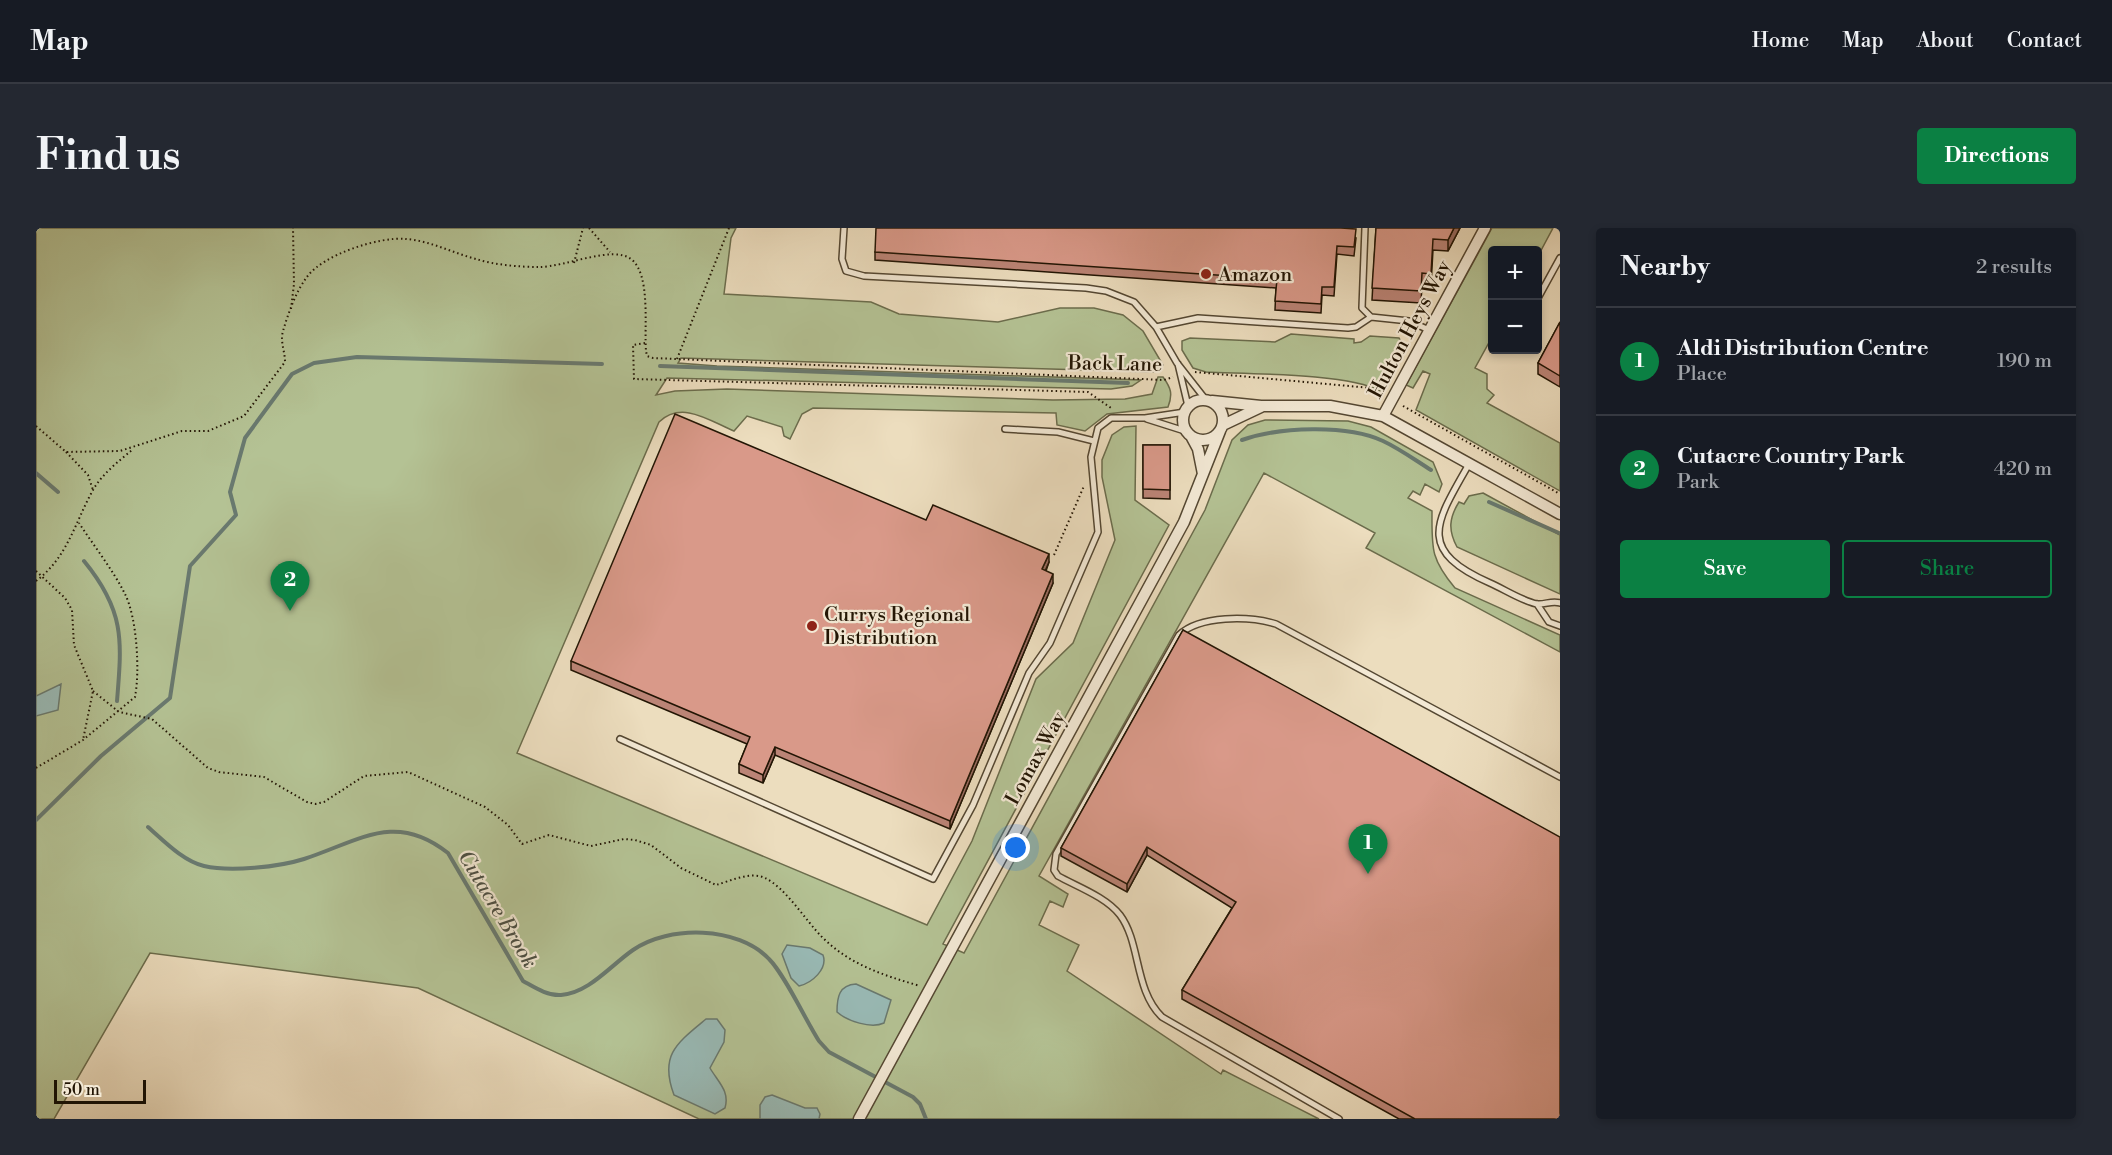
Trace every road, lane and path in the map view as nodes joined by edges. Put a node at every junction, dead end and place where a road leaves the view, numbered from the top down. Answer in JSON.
{"nodes":[{"id":1,"x":293,"y":228,"type":"edge"},
{"id":2,"x":583,"y":228,"type":"edge"},
{"id":3,"x":589,"y":228,"type":"edge"},
{"id":4,"x":729,"y":228,"type":"edge"},
{"id":5,"x":844,"y":228,"type":"edge"},
{"id":6,"x":1365,"y":228,"type":"edge"},
{"id":7,"x":1485,"y":228,"type":"edge"},
{"id":8,"x":610,"y":252,"type":"junction"},
{"id":9,"x":1560,"y":258,"type":"edge"},
{"id":10,"x":574,"y":263,"type":"junction"},
{"id":11,"x":1542,"y":291,"type":"edge"},
{"id":12,"x":290,"y":313,"type":"junction"},
{"id":13,"x":1371,"y":317,"type":"junction"},
{"id":14,"x":1156,"y":327,"type":"junction"},
{"id":15,"x":1429,"y":330,"type":"junction"},
{"id":16,"x":645,"y":343,"type":"junction"},
{"id":17,"x":677,"y":360,"type":"junction"},
{"id":18,"x":1183,"y":373,"type":"junction"},
{"id":19,"x":1209,"y":400,"type":"junction"},
{"id":20,"x":1391,"y":400,"type":"junction"},
{"id":21,"x":1261,"y":406,"type":"junction"},
{"id":22,"x":1186,"y":409,"type":"junction"},
{"id":23,"x":1119,"y":412,"type":"dead end"},
{"id":24,"x":1383,"y":416,"type":"junction"},
{"id":25,"x":1145,"y":418,"type":"junction"},
{"id":26,"x":36,"y":426,"type":"edge"},
{"id":27,"x":1222,"y":428,"type":"junction"},
{"id":28,"x":1005,"y":429,"type":"dead end"},
{"id":29,"x":1190,"y":434,"type":"junction"},
{"id":30,"x":1094,"y":441,"type":"junction"},
{"id":31,"x":134,"y":448,"type":"junction"},
{"id":32,"x":66,"y":452,"type":"junction"},
{"id":33,"x":1469,"y":464,"type":"junction"},
{"id":34,"x":1203,"y":474,"type":"junction"},
{"id":35,"x":1095,"y":483,"type":"junction"},
{"id":36,"x":93,"y":490,"type":"junction"},
{"id":37,"x":1560,"y":494,"type":"edge"},
{"id":38,"x":1559,"y":512,"type":"edge"},
{"id":39,"x":79,"y":523,"type":"junction"},
{"id":40,"x":1054,"y":555,"type":"dead end"},
{"id":41,"x":36,"y":571,"type":"edge"},
{"id":42,"x":42,"y":577,"type":"junction"},
{"id":43,"x":36,"y":581,"type":"edge"},
{"id":44,"x":1560,"y":603,"type":"edge"},
{"id":45,"x":1537,"y":604,"type":"junction"},
{"id":46,"x":1560,"y":626,"type":"edge"},
{"id":47,"x":93,"y":691,"type":"junction"},
{"id":48,"x":118,"y":712,"type":"junction"},
{"id":49,"x":620,"y":739,"type":"dead end"},
{"id":50,"x":83,"y":740,"type":"junction"},
{"id":51,"x":36,"y":768,"type":"edge"},
{"id":52,"x":1560,"y":777,"type":"edge"},
{"id":53,"x":922,"y":987,"type":"dead end"},
{"id":54,"x":859,"y":1119,"type":"edge"},
{"id":55,"x":1339,"y":1119,"type":"edge"}],
"edges":[{"from":1,"to":12,"type":"path"},
{"from":2,"to":10,"type":"path"},
{"from":3,"to":8,"type":"path"},
{"from":4,"to":17,"type":"path"},
{"from":5,"to":14,"type":"lane"},
{"from":6,"to":13,"type":"lane"},
{"from":7,"to":15,"type":"street","name":"Hulton Heys Way"},
{"from":8,"to":10,"type":"path"},
{"from":8,"to":16,"type":"path"},
{"from":9,"to":11,"type":"lane"},
{"from":10,"to":12,"type":"path"},
{"from":12,"to":31,"type":"path"},
{"from":13,"to":14,"type":"lane"},
{"from":13,"to":15,"type":"lane"},
{"from":14,"to":18,"type":"lane"},
{"from":15,"to":20,"type":"street","name":"Hulton Heys Way"},
{"from":16,"to":17,"type":"path","name":"Back Lane"},
{"from":16,"to":23,"type":"path"},
{"from":17,"to":18,"type":"path","name":"Back Lane"},
{"from":18,"to":19,"type":"lane"},
{"from":18,"to":20,"type":"path","name":"Back Lane"},
{"from":18,"to":22,"type":"lane"},
{"from":19,"to":21,"type":"street"},
{"from":19,"to":22,"type":"street"},
{"from":19,"to":27,"type":"street"},
{"from":20,"to":24,"type":"street","name":"Hulton Heys Way"},
{"from":20,"to":37,"type":"path","name":"Back Lane"},
{"from":21,"to":24,"type":"street"},
{"from":21,"to":27,"type":"street"},
{"from":22,"to":25,"type":"lane"},
{"from":22,"to":29,"type":"street"},
{"from":24,"to":33,"type":"street"},
{"from":25,"to":29,"type":"lane"},
{"from":25,"to":30,"type":"lane"},
{"from":26,"to":32,"type":"path"},
{"from":27,"to":29,"type":"street"},
{"from":27,"to":34,"type":"street","name":"Lomax Way"},
{"from":28,"to":30,"type":"lane"},
{"from":29,"to":34,"type":"street"},
{"from":30,"to":35,"type":"lane"},
{"from":31,"to":32,"type":"path"},
{"from":31,"to":36,"type":"path"},
{"from":32,"to":36,"type":"path"},
{"from":33,"to":38,"type":"street"},
{"from":33,"to":45,"type":"lane"},
{"from":34,"to":54,"type":"street","name":"Lomax Way"},
{"from":35,"to":40,"type":"path"},
{"from":35,"to":49,"type":"lane"},
{"from":36,"to":39,"type":"path"},
{"from":39,"to":42,"type":"path"},
{"from":39,"to":48,"type":"path"},
{"from":41,"to":42,"type":"path"},
{"from":42,"to":43,"type":"path"},
{"from":42,"to":47,"type":"path"},
{"from":44,"to":45,"type":"lane"},
{"from":45,"to":46,"type":"lane"},
{"from":47,"to":48,"type":"path"},
{"from":47,"to":50,"type":"path"},
{"from":48,"to":50,"type":"path"},
{"from":48,"to":53,"type":"path"},
{"from":50,"to":51,"type":"path"},
{"from":52,"to":55,"type":"lane"}]}
